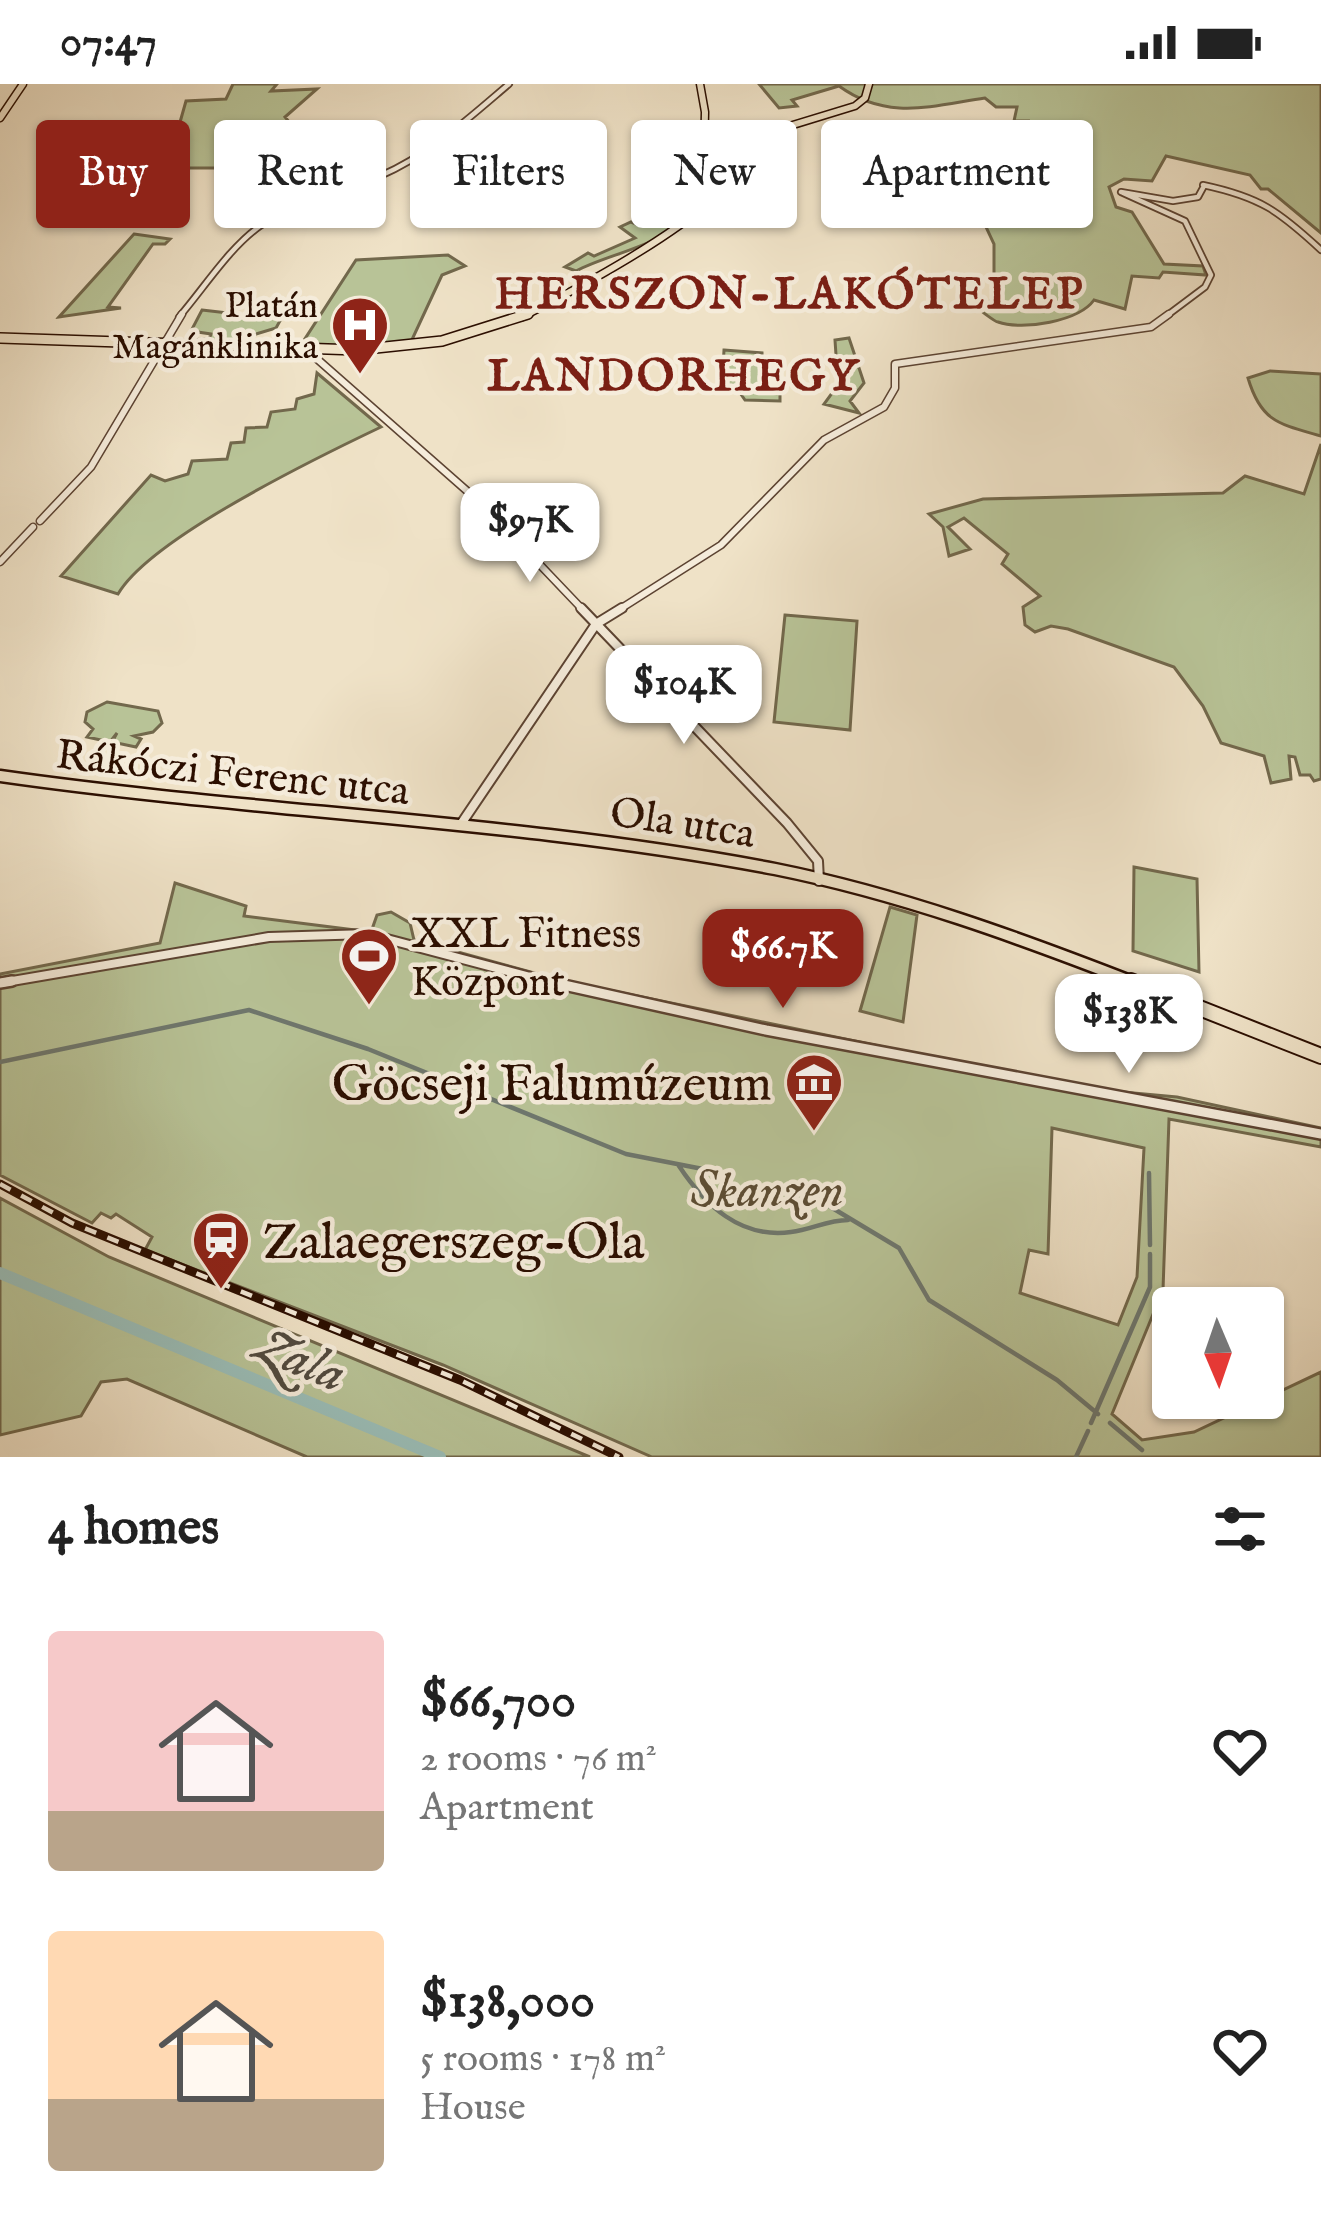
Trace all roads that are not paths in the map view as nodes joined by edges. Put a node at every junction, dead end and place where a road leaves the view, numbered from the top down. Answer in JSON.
{"nodes":[{"id":1,"x":23,"y":84,"type":"edge"},
{"id":2,"x":509,"y":84,"type":"edge"},
{"id":3,"x":700,"y":84,"type":"edge"},
{"id":4,"x":869,"y":84,"type":"edge"},
{"id":5,"x":0,"y":118,"type":"edge"},
{"id":6,"x":705,"y":120,"type":"edge"},
{"id":7,"x":797,"y":123,"type":"edge"},
{"id":8,"x":675,"y":228,"type":"edge"},
{"id":9,"x":1321,"y":250,"type":"edge"},
{"id":10,"x":0,"y":338,"type":"edge"},
{"id":11,"x":160,"y":344,"type":"junction"},
{"id":12,"x":298,"y":350,"type":"junction"},
{"id":13,"x":326,"y":350,"type":"junction"},
{"id":14,"x":322,"y":363,"type":"junction"},
{"id":15,"x":0,"y":562,"type":"edge"},
{"id":16,"x":596,"y":624,"type":"junction"},
{"id":17,"x":0,"y":776,"type":"edge"},
{"id":18,"x":459,"y":829,"type":"junction"},
{"id":19,"x":815,"y":856,"type":"junction"},
{"id":20,"x":797,"y":874,"type":"junction"},
{"id":21,"x":819,"y":880,"type":"junction"},
{"id":22,"x":0,"y":983,"type":"edge"},
{"id":23,"x":1321,"y":1056,"type":"edge"},
{"id":24,"x":1321,"y":1134,"type":"edge"}],
"edges":[{"from":1,"to":5,"type":"main road"},
{"from":2,"to":11,"type":"street"},
{"from":3,"to":6,"type":"main road"},
{"from":4,"to":7,"type":"main road"},
{"from":8,"to":13,"type":"main road"},
{"from":9,"to":16,"type":"street"},
{"from":10,"to":11,"type":"main road"},
{"from":11,"to":12,"type":"main road"},
{"from":11,"to":15,"type":"street"},
{"from":12,"to":13,"type":"main road"},
{"from":12,"to":14,"type":"street"},
{"from":13,"to":14,"type":"street"},
{"from":14,"to":16,"type":"street"},
{"from":16,"to":18,"type":"street"},
{"from":16,"to":19,"type":"street"},
{"from":17,"to":18,"type":"main road","name":"Rákóczi Ferenc utca"},
{"from":18,"to":20,"type":"main road","name":"Ola utca"},
{"from":19,"to":20,"type":"street"},
{"from":19,"to":21,"type":"street"},
{"from":20,"to":21,"type":"main road","name":"Ola utca"},
{"from":21,"to":23,"type":"main road","name":"Ola utca"},
{"from":22,"to":24,"type":"street"}]}
